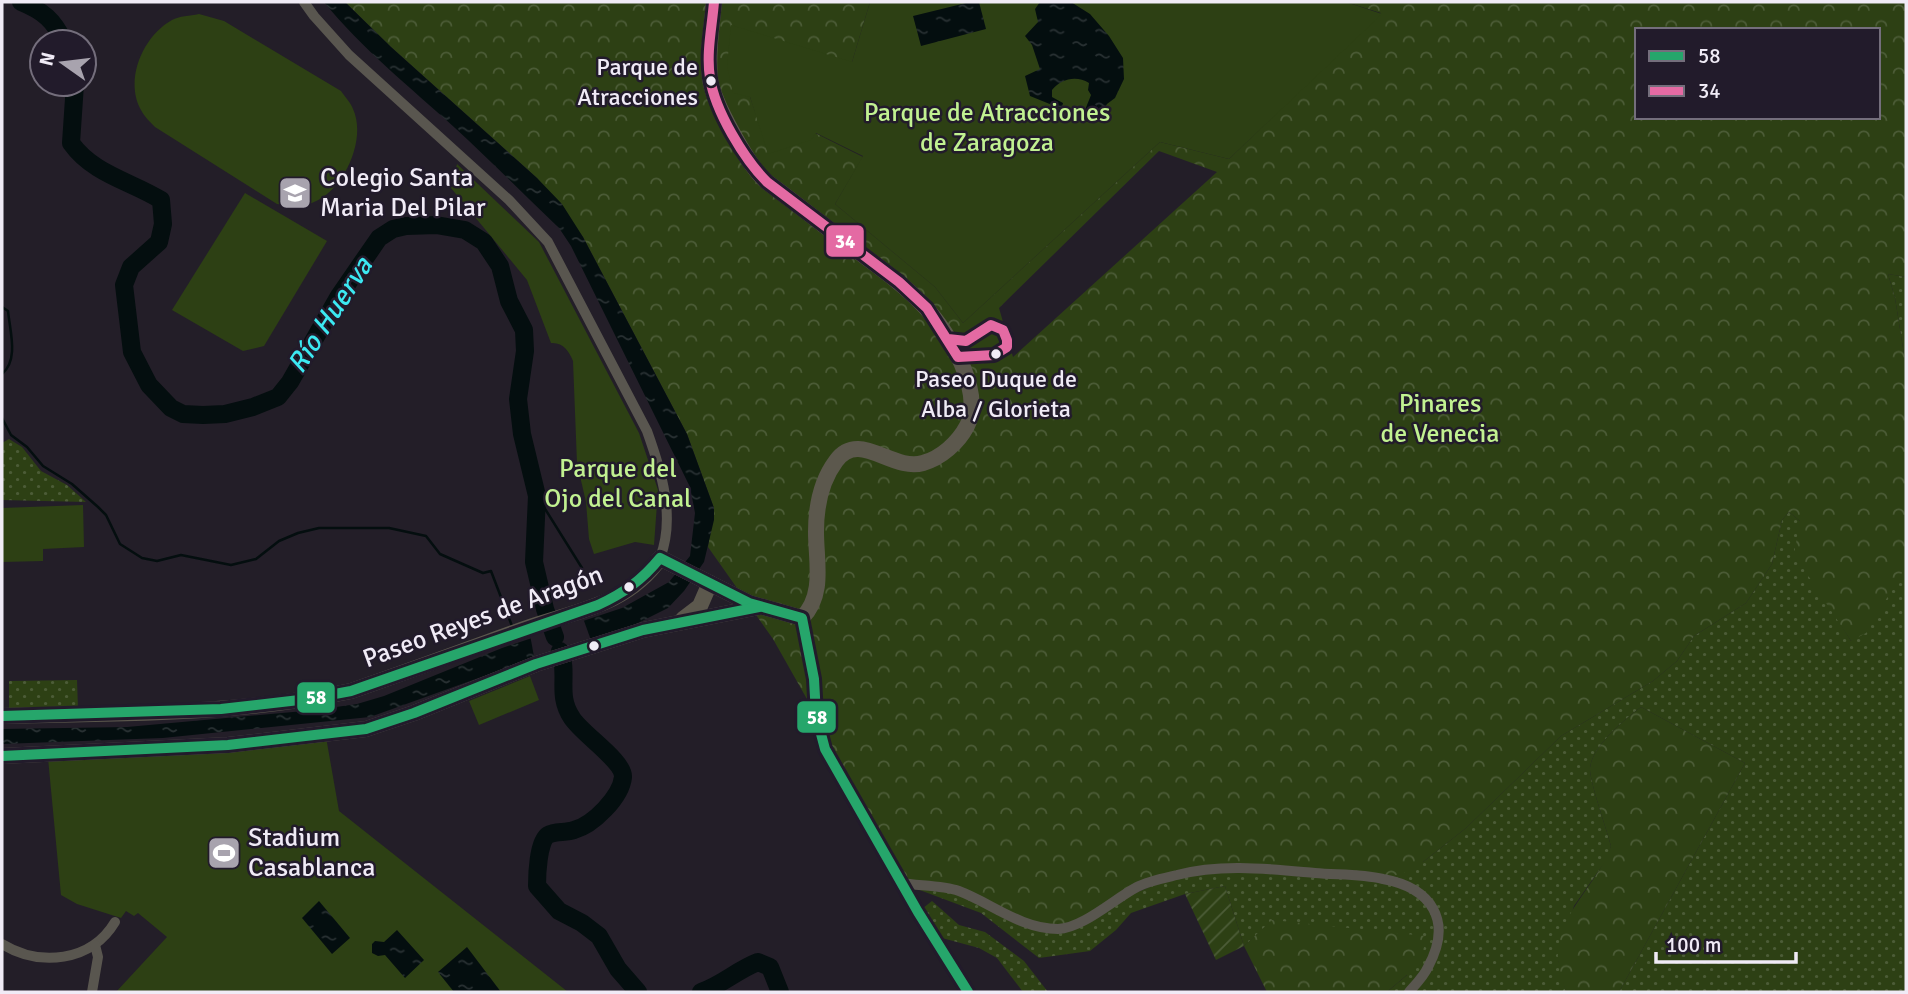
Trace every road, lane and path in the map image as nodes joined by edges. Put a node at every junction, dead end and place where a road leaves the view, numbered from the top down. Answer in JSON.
{"nodes":[{"id":1,"x":304,"y":2,"type":"edge"},
{"id":2,"x":714,"y":2,"type":"edge"},
{"id":3,"x":948,"y":339,"type":"junction"},
{"id":4,"x":966,"y":341,"type":"junction"},
{"id":5,"x":958,"y":357,"type":"junction"},
{"id":6,"x":667,"y":561,"type":"junction"},
{"id":7,"x":705,"y":581,"type":"junction"},
{"id":8,"x":760,"y":607,"type":"junction"},
{"id":9,"x":802,"y":618,"type":"junction"},
{"id":10,"x":674,"y":622,"type":"junction"},
{"id":11,"x":2,"y":716,"type":"edge"},
{"id":12,"x":2,"y":756,"type":"edge"},
{"id":13,"x":901,"y":883,"type":"junction"},
{"id":14,"x":115,"y":922,"type":"dead end"},
{"id":15,"x":2,"y":944,"type":"edge"},
{"id":16,"x":95,"y":945,"type":"junction"},
{"id":17,"x":92,"y":992,"type":"edge"},
{"id":18,"x":968,"y":992,"type":"edge"},
{"id":19,"x":1409,"y":992,"type":"edge"}],
"edges":[{"from":1,"to":6,"type":"street"},
{"from":2,"to":3,"type":"street"},
{"from":3,"to":4,"type":"street"},
{"from":3,"to":5,"type":"street"},
{"from":4,"to":5,"type":"street"},
{"from":4,"to":5,"type":"street"},
{"from":5,"to":9,"type":"street"},
{"from":6,"to":7,"type":"street"},
{"from":6,"to":11,"type":"street","name":"Paseo Reyes de Aragón"},
{"from":7,"to":8,"type":"street"},
{"from":7,"to":10,"type":"street"},
{"from":8,"to":9,"type":"street"},
{"from":8,"to":10,"type":"street"},
{"from":9,"to":13,"type":"street"},
{"from":10,"to":12,"type":"street"},
{"from":13,"to":18,"type":"street"},
{"from":13,"to":19,"type":"street"},
{"from":14,"to":16,"type":"street"},
{"from":15,"to":16,"type":"street"},
{"from":16,"to":17,"type":"street"}]}
